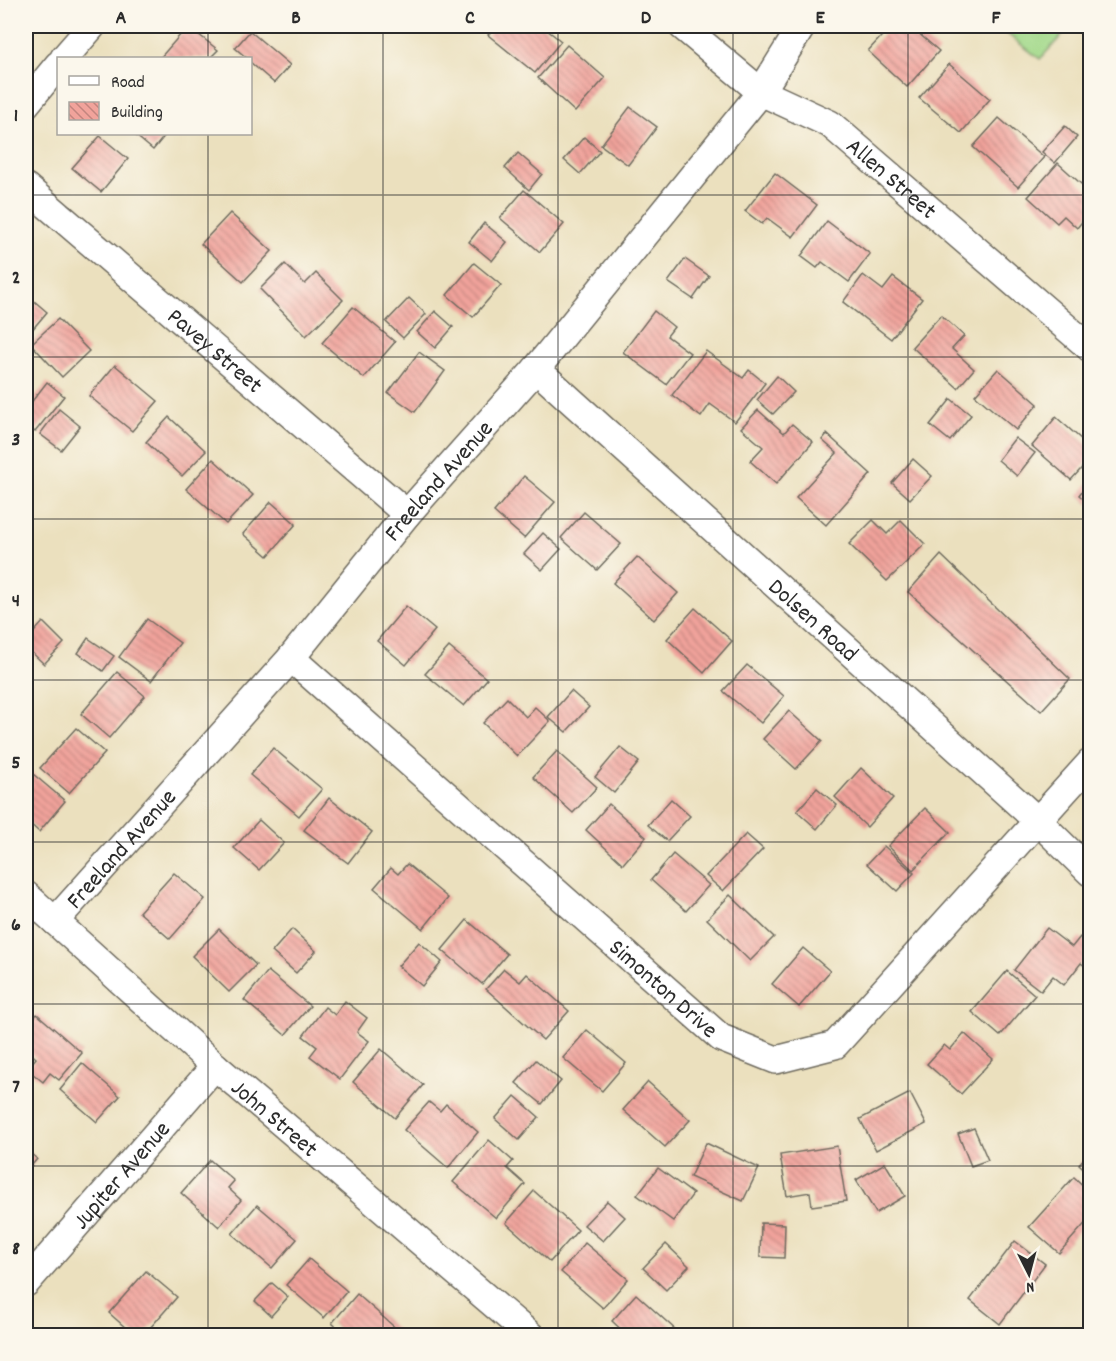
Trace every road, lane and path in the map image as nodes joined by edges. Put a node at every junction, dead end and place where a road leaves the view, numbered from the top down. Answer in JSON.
{"nodes":[{"id":1,"x":92,"y":26,"type":"edge"},
{"id":2,"x":682,"y":26,"type":"edge"},
{"id":3,"x":802,"y":26,"type":"edge"},
{"id":4,"x":65,"y":57,"type":"edge"},
{"id":5,"x":57,"y":66,"type":"edge"},
{"id":6,"x":761,"y":92,"type":"junction"},
{"id":7,"x":26,"y":104,"type":"edge"},
{"id":8,"x":26,"y":186,"type":"edge"},
{"id":9,"x":1090,"y":348,"type":"edge"},
{"id":10,"x":536,"y":369,"type":"junction"},
{"id":11,"x":407,"y":514,"type":"junction"},
{"id":12,"x":291,"y":658,"type":"junction"},
{"id":13,"x":1090,"y":764,"type":"edge"},
{"id":14,"x":1039,"y":822,"type":"junction"},
{"id":15,"x":1090,"y":872,"type":"edge"},
{"id":16,"x":26,"y":895,"type":"edge"},
{"id":17,"x":55,"y":921,"type":"junction"},
{"id":18,"x":215,"y":1066,"type":"junction"},
{"id":19,"x":26,"y":1282,"type":"edge"},
{"id":20,"x":531,"y":1335,"type":"edge"}],
"edges":[{"from":1,"to":4,"type":"street"},
{"from":2,"to":6,"type":"street","name":"Allen Street"},
{"from":3,"to":6,"type":"street","name":"Freeland Avenue"},
{"from":5,"to":7,"type":"street"},
{"from":6,"to":9,"type":"street","name":"Allen Street"},
{"from":6,"to":10,"type":"street","name":"Freeland Avenue"},
{"from":8,"to":11,"type":"street","name":"Pavey Street"},
{"from":10,"to":11,"type":"street","name":"Freeland Avenue"},
{"from":10,"to":14,"type":"street","name":"Dolsen Road"},
{"from":11,"to":12,"type":"street","name":"Freeland Avenue"},
{"from":12,"to":14,"type":"street","name":"Simonton Drive"},
{"from":12,"to":17,"type":"street","name":"Freeland Avenue"},
{"from":13,"to":14,"type":"street"},
{"from":14,"to":15,"type":"street","name":"Dolsen Road"},
{"from":16,"to":17,"type":"street","name":"John Street"},
{"from":17,"to":18,"type":"street","name":"John Street"},
{"from":18,"to":19,"type":"street","name":"Jupiter Avenue"},
{"from":18,"to":20,"type":"street","name":"John Street"}]}
